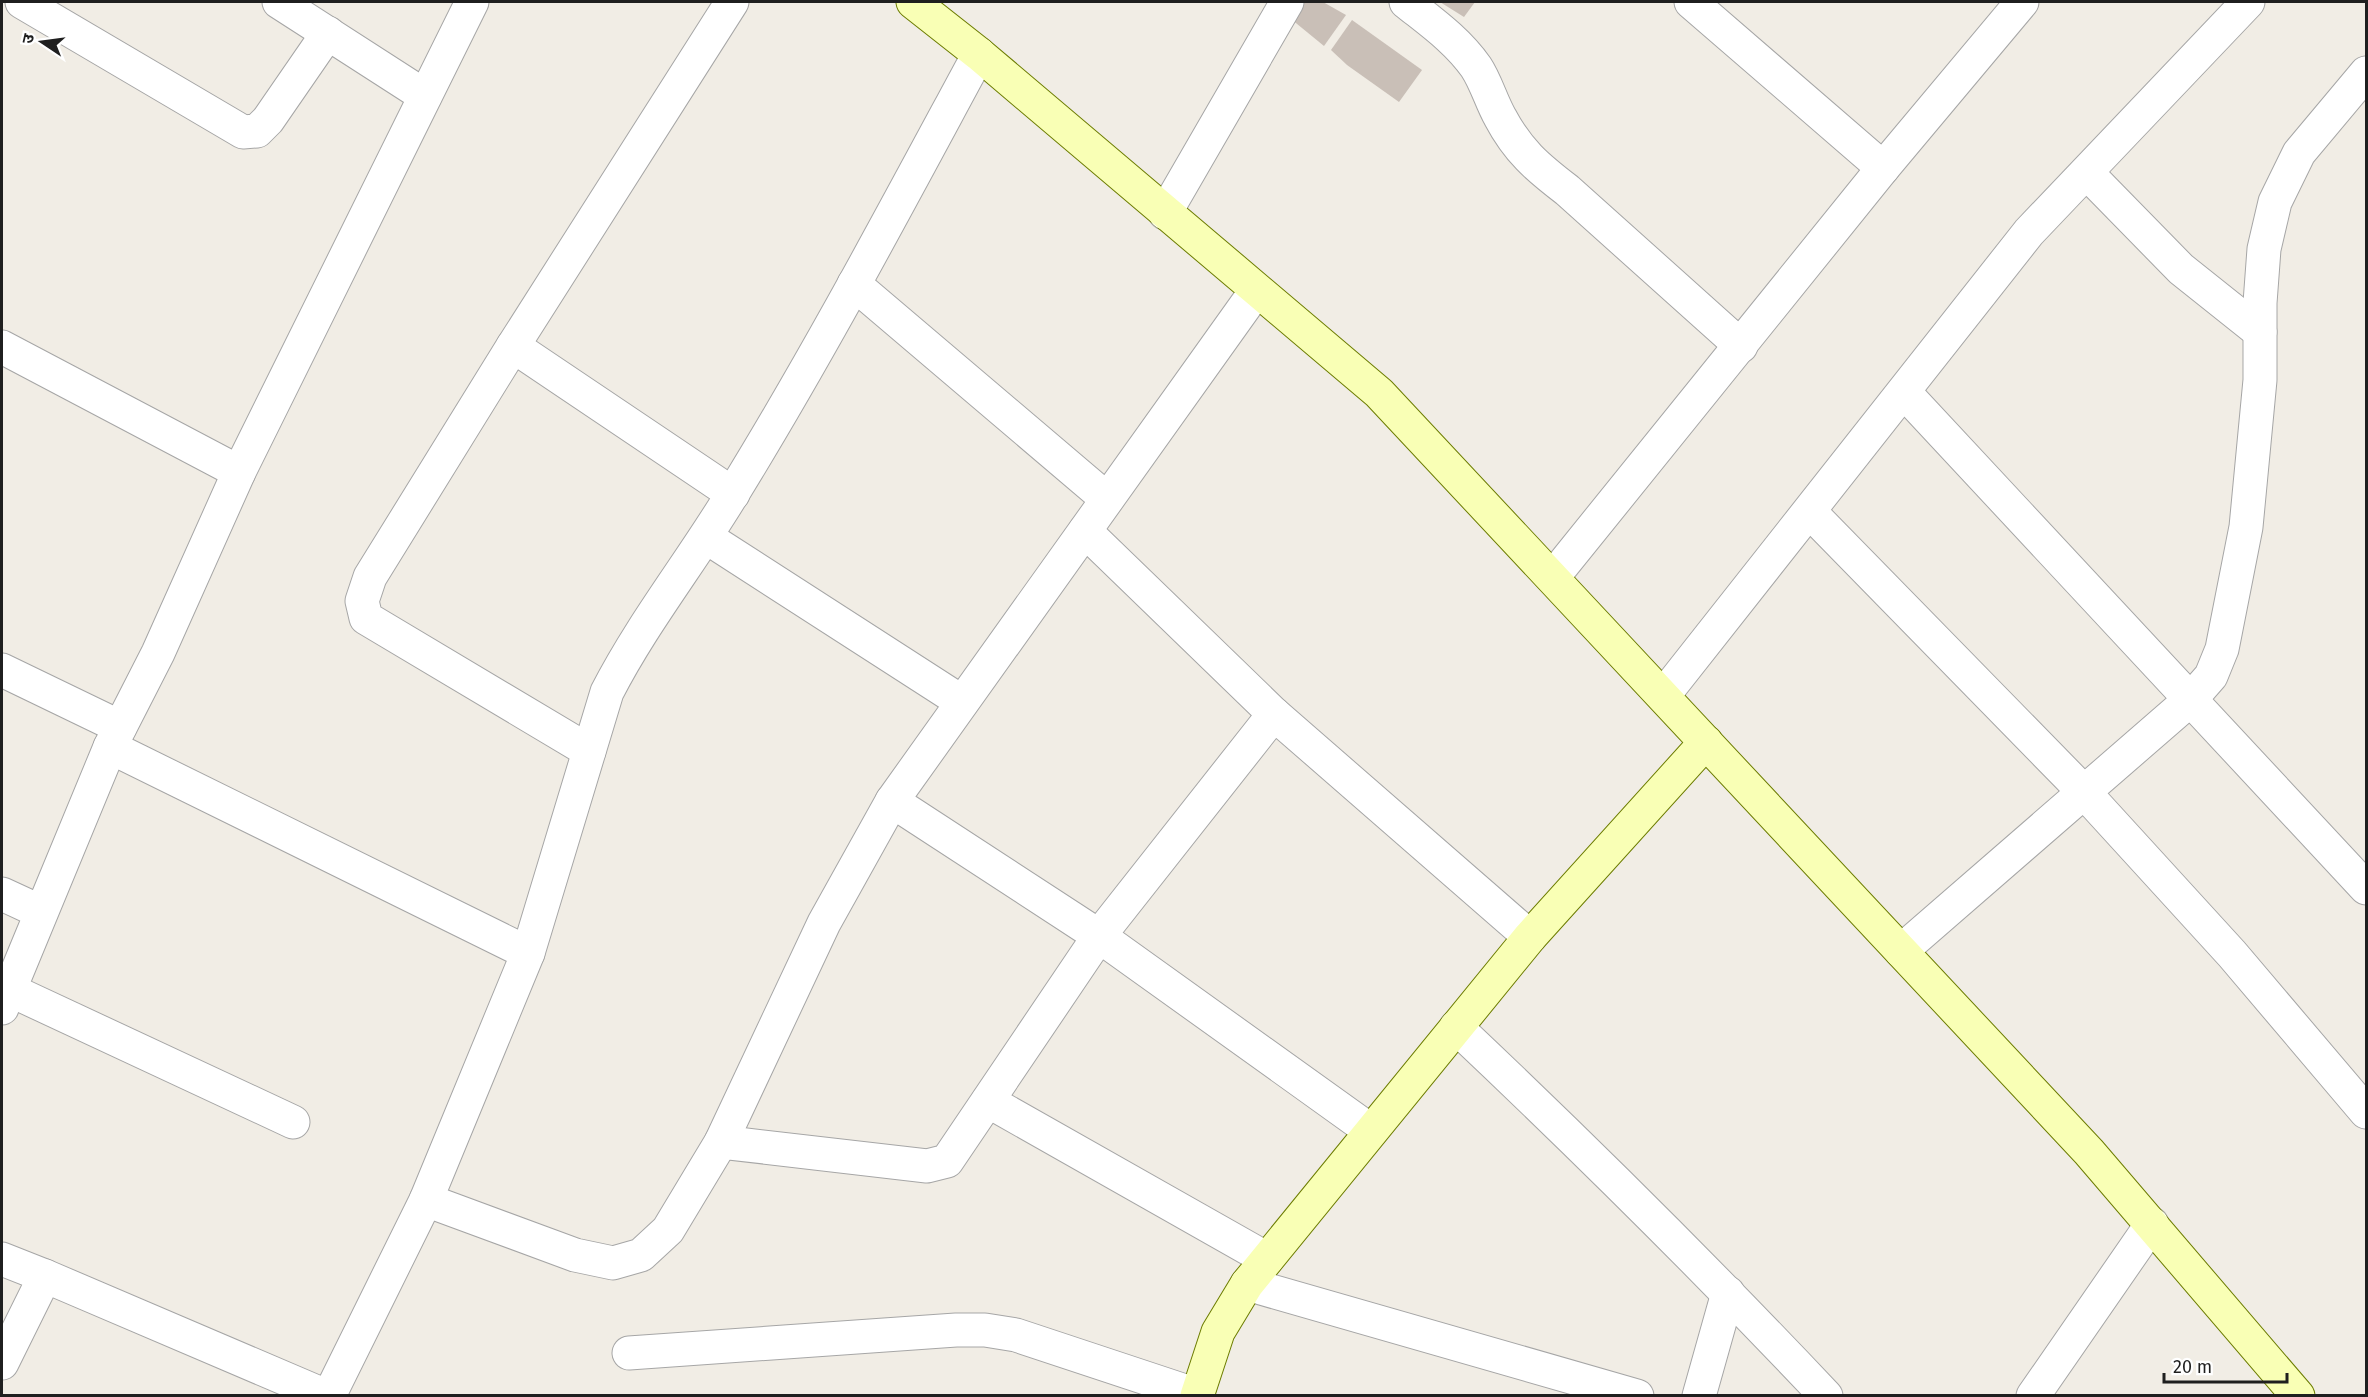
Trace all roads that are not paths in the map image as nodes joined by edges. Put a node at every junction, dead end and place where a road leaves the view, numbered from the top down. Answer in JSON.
{"nodes":[{"id":1,"x":22,"y":2,"type":"edge"},
{"id":2,"x":279,"y":2,"type":"edge"},
{"id":3,"x":472,"y":2,"type":"edge"},
{"id":4,"x":732,"y":2,"type":"edge"},
{"id":5,"x":913,"y":2,"type":"edge"},
{"id":6,"x":1287,"y":2,"type":"edge"},
{"id":7,"x":1406,"y":2,"type":"edge"},
{"id":8,"x":1691,"y":2,"type":"edge"},
{"id":9,"x":2248,"y":2,"type":"edge"},
{"id":10,"x":2011,"y":6,"type":"edge"},
{"id":11,"x":328,"y":33,"type":"junction"},
{"id":12,"x":980,"y":54,"type":"junction"},
{"id":13,"x":2367,"y":73,"type":"edge"},
{"id":14,"x":425,"y":96,"type":"junction"},
{"id":15,"x":1883,"y":168,"type":"junction"},
{"id":16,"x":2087,"y":173,"type":"junction"},
{"id":17,"x":1165,"y":213,"type":"junction"},
{"id":18,"x":854,"y":284,"type":"junction"},
{"id":19,"x":1256,"y":291,"type":"junction"},
{"id":20,"x":2260,"y":332,"type":"junction"},
{"id":21,"x":513,"y":346,"type":"junction"},
{"id":22,"x":1741,"y":346,"type":"junction"},
{"id":23,"x":2,"y":347,"type":"edge"},
{"id":24,"x":1904,"y":392,"type":"junction"},
{"id":25,"x":240,"y":472,"type":"junction"},
{"id":26,"x":733,"y":494,"type":"junction"},
{"id":27,"x":1107,"y":499,"type":"junction"},
{"id":28,"x":1810,"y":512,"type":"junction"},
{"id":29,"x":1085,"y":531,"type":"junction"},
{"id":30,"x":706,"y":537,"type":"junction"},
{"id":31,"x":1553,"y":577,"type":"junction"},
{"id":32,"x":2,"y":670,"type":"edge"},
{"id":33,"x":1662,"y":696,"type":"junction"},
{"id":34,"x":2190,"y":699,"type":"junction"},
{"id":35,"x":962,"y":702,"type":"junction"},
{"id":36,"x":1274,"y":714,"type":"junction"},
{"id":37,"x":115,"y":737,"type":"junction"},
{"id":38,"x":1706,"y":742,"type":"junction"},
{"id":39,"x":589,"y":751,"type":"junction"},
{"id":40,"x":2084,"y":792,"type":"junction"},
{"id":41,"x":892,"y":801,"type":"junction"},
{"id":42,"x":2367,"y":888,"type":"edge"},
{"id":43,"x":2,"y":894,"type":"edge"},
{"id":44,"x":41,"y":912,"type":"junction"},
{"id":45,"x":1099,"y":936,"type":"junction"},
{"id":46,"x":1530,"y":938,"type":"junction"},
{"id":47,"x":1901,"y":951,"type":"junction"},
{"id":48,"x":528,"y":953,"type":"junction"},
{"id":49,"x":6,"y":999,"type":"edge"},
{"id":50,"x":1456,"y":1027,"type":"junction"},
{"id":51,"x":988,"y":1101,"type":"junction"},
{"id":52,"x":2367,"y":1112,"type":"edge"},
{"id":53,"x":293,"y":1122,"type":"dead end"},
{"id":54,"x":1371,"y":1131,"type":"junction"},
{"id":55,"x":721,"y":1142,"type":"junction"},
{"id":56,"x":426,"y":1200,"type":"junction"},
{"id":57,"x":2152,"y":1224,"type":"junction"},
{"id":58,"x":2,"y":1259,"type":"edge"},
{"id":59,"x":1257,"y":1271,"type":"junction"},
{"id":60,"x":45,"y":1276,"type":"junction"},
{"id":61,"x":1728,"y":1293,"type":"junction"},
{"id":62,"x":629,"y":1353,"type":"dead end"},
{"id":63,"x":2,"y":1363,"type":"edge"},
{"id":64,"x":328,"y":1395,"type":"edge"},
{"id":65,"x":1197,"y":1395,"type":"edge"},
{"id":66,"x":1637,"y":1395,"type":"edge"},
{"id":67,"x":1699,"y":1395,"type":"edge"},
{"id":68,"x":1826,"y":1395,"type":"edge"},
{"id":69,"x":2033,"y":1395,"type":"edge"},
{"id":70,"x":2298,"y":1395,"type":"edge"}],
"edges":[{"from":1,"to":11,"type":"street"},
{"from":2,"to":11,"type":"street"},
{"from":3,"to":14,"type":"street"},
{"from":4,"to":21,"type":"street"},
{"from":5,"to":12,"type":"main road"},
{"from":6,"to":17,"type":"street"},
{"from":7,"to":22,"type":"street"},
{"from":8,"to":15,"type":"street"},
{"from":9,"to":16,"type":"street"},
{"from":10,"to":15,"type":"street"},
{"from":11,"to":14,"type":"street"},
{"from":12,"to":17,"type":"main road"},
{"from":12,"to":18,"type":"street"},
{"from":13,"to":20,"type":"street"},
{"from":14,"to":25,"type":"street"},
{"from":15,"to":22,"type":"street"},
{"from":16,"to":20,"type":"street"},
{"from":16,"to":24,"type":"street"},
{"from":17,"to":19,"type":"main road"},
{"from":18,"to":26,"type":"street"},
{"from":18,"to":27,"type":"street"},
{"from":19,"to":27,"type":"street"},
{"from":19,"to":31,"type":"main road"},
{"from":20,"to":34,"type":"street"},
{"from":21,"to":26,"type":"street"},
{"from":21,"to":39,"type":"street"},
{"from":22,"to":31,"type":"street"},
{"from":23,"to":25,"type":"street"},
{"from":24,"to":28,"type":"street"},
{"from":24,"to":34,"type":"street"},
{"from":25,"to":37,"type":"street"},
{"from":26,"to":30,"type":"street"},
{"from":27,"to":29,"type":"street"},
{"from":28,"to":33,"type":"street"},
{"from":28,"to":40,"type":"street"},
{"from":29,"to":35,"type":"street"},
{"from":29,"to":36,"type":"street"},
{"from":30,"to":35,"type":"street"},
{"from":30,"to":39,"type":"street"},
{"from":31,"to":33,"type":"main road"},
{"from":32,"to":37,"type":"street"},
{"from":33,"to":38,"type":"main road"},
{"from":34,"to":40,"type":"street"},
{"from":34,"to":42,"type":"street"},
{"from":35,"to":41,"type":"street"},
{"from":36,"to":45,"type":"street"},
{"from":36,"to":46,"type":"street"},
{"from":37,"to":44,"type":"street"},
{"from":37,"to":48,"type":"street"},
{"from":38,"to":46,"type":"main road"},
{"from":38,"to":47,"type":"main road"},
{"from":39,"to":48,"type":"street"},
{"from":40,"to":47,"type":"street"},
{"from":40,"to":52,"type":"street"},
{"from":41,"to":45,"type":"street"},
{"from":41,"to":55,"type":"street"},
{"from":43,"to":44,"type":"street"},
{"from":44,"to":49,"type":"street"},
{"from":45,"to":51,"type":"street"},
{"from":45,"to":54,"type":"street"},
{"from":46,"to":50,"type":"main road"},
{"from":47,"to":57,"type":"main road"},
{"from":48,"to":56,"type":"street"},
{"from":49,"to":53,"type":"street"},
{"from":50,"to":54,"type":"main road"},
{"from":50,"to":61,"type":"street"},
{"from":51,"to":55,"type":"street"},
{"from":51,"to":59,"type":"street"},
{"from":54,"to":59,"type":"main road"},
{"from":55,"to":56,"type":"street"},
{"from":56,"to":64,"type":"street"},
{"from":57,"to":69,"type":"street"},
{"from":57,"to":70,"type":"main road"},
{"from":58,"to":60,"type":"street"},
{"from":59,"to":65,"type":"main road"},
{"from":59,"to":66,"type":"street"},
{"from":60,"to":63,"type":"street"},
{"from":60,"to":64,"type":"street"},
{"from":61,"to":67,"type":"street"},
{"from":61,"to":68,"type":"street"},
{"from":62,"to":65,"type":"street"}]}
